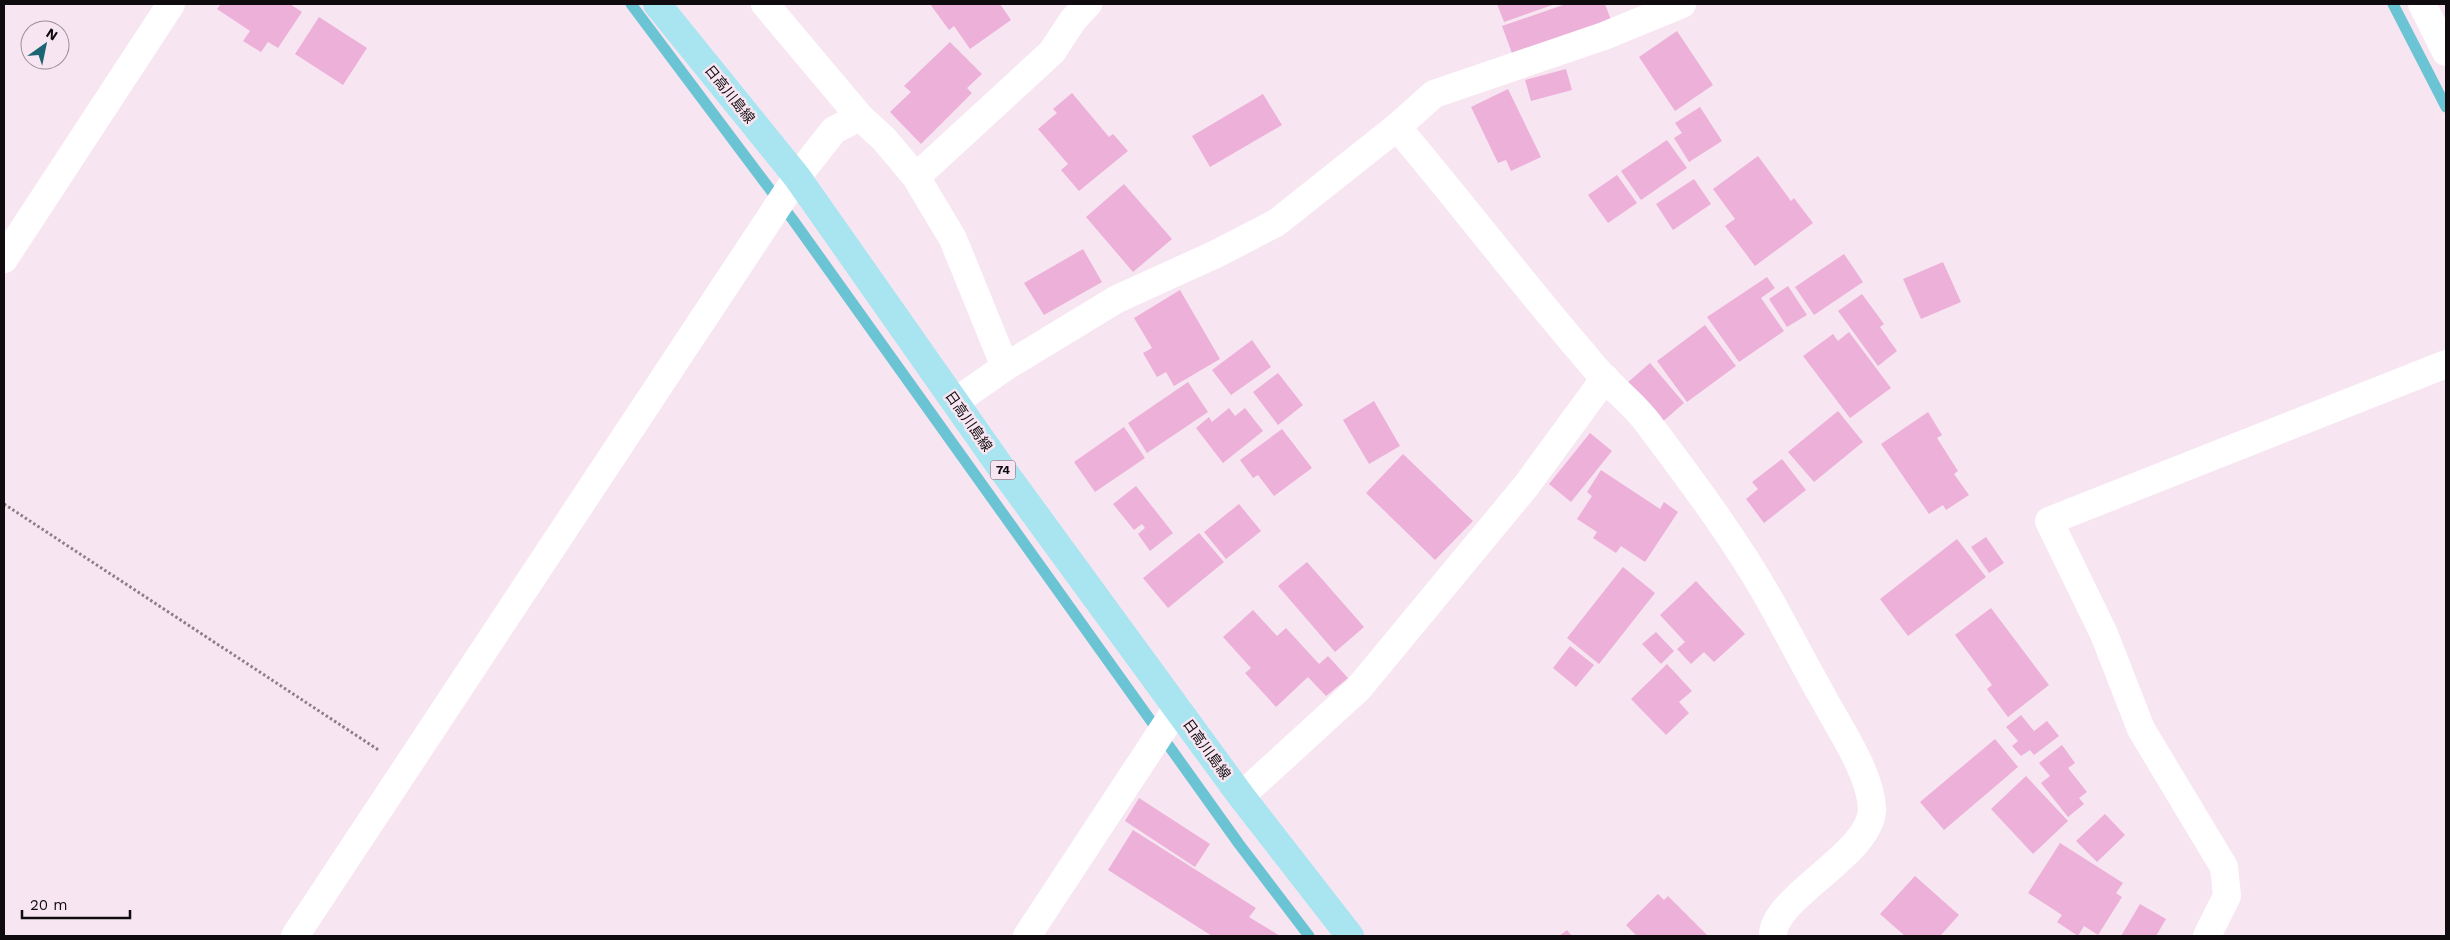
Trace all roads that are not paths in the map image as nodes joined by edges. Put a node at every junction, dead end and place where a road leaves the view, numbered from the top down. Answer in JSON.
{"nodes":[{"id":1,"x":171,"y":4,"type":"edge"},
{"id":2,"x":657,"y":4,"type":"edge"},
{"id":3,"x":765,"y":4,"type":"edge"},
{"id":4,"x":1088,"y":4,"type":"edge"},
{"id":5,"x":1682,"y":4,"type":"edge"},
{"id":6,"x":2422,"y":4,"type":"edge"},
{"id":7,"x":2446,"y":52,"type":"edge"},
{"id":8,"x":860,"y":117,"type":"junction"},
{"id":9,"x":1397,"y":127,"type":"junction"},
{"id":10,"x":796,"y":177,"type":"junction"},
{"id":11,"x":916,"y":177,"type":"junction"},
{"id":12,"x":4,"y":259,"type":"edge"},
{"id":13,"x":2446,"y":364,"type":"edge"},
{"id":14,"x":1005,"y":367,"type":"junction"},
{"id":15,"x":1604,"y":378,"type":"junction"},
{"id":16,"x":955,"y":402,"type":"junction"},
{"id":17,"x":1177,"y":708,"type":"junction"},
{"id":18,"x":1241,"y":796,"type":"junction"},
{"id":19,"x":295,"y":936,"type":"edge"},
{"id":20,"x":1027,"y":936,"type":"edge"},
{"id":21,"x":1350,"y":936,"type":"edge"},
{"id":22,"x":1773,"y":936,"type":"edge"},
{"id":23,"x":2208,"y":936,"type":"edge"}],
"edges":[{"from":1,"to":12,"type":"street"},
{"from":2,"to":10,"type":"main road","name":"日高川島線","number":"74"},
{"from":3,"to":8,"type":"street"},
{"from":4,"to":11,"type":"street"},
{"from":5,"to":9,"type":"street"},
{"from":6,"to":7,"type":"street"},
{"from":8,"to":10,"type":"street"},
{"from":8,"to":11,"type":"street"},
{"from":9,"to":14,"type":"street"},
{"from":9,"to":15,"type":"street"},
{"from":10,"to":16,"type":"main road","name":"日高川島線","number":"74"},
{"from":10,"to":19,"type":"street"},
{"from":11,"to":14,"type":"street"},
{"from":13,"to":23,"type":"street"},
{"from":14,"to":16,"type":"street"},
{"from":15,"to":18,"type":"street"},
{"from":15,"to":22,"type":"street"},
{"from":16,"to":17,"type":"main road","name":"日高川島線","number":"74"},
{"from":17,"to":18,"type":"main road","name":"日高川島線","number":"74"},
{"from":17,"to":20,"type":"street"},
{"from":18,"to":21,"type":"main road","name":"日高川島線","number":"74"}]}
